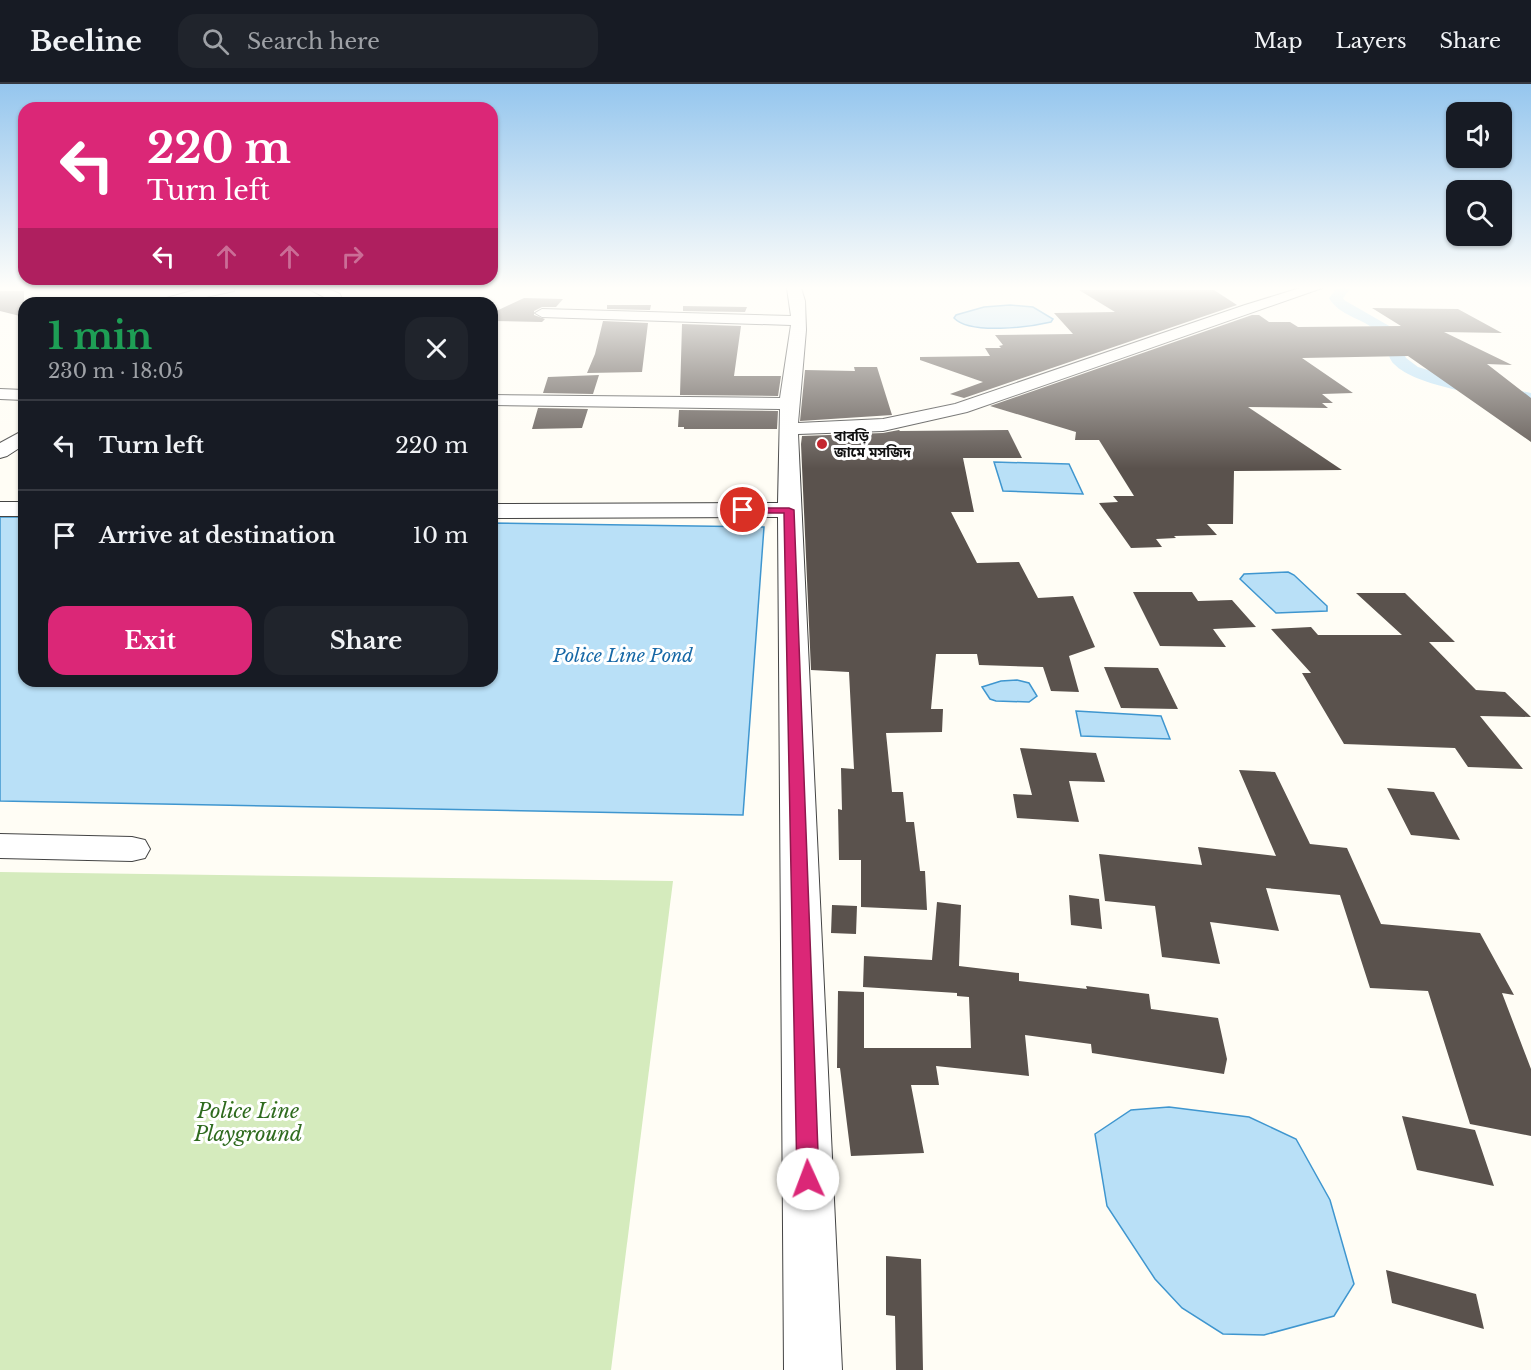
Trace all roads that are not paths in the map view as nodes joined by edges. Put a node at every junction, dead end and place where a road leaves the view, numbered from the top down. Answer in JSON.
{"nodes":[{"id":1,"x":795,"y":348,"type":"edge"},
{"id":2,"x":1134,"y":348,"type":"edge"},
{"id":3,"x":0,"y":394,"type":"edge"},
{"id":4,"x":18,"y":394,"type":"edge"},
{"id":5,"x":498,"y":400,"type":"edge"},
{"id":6,"x":789,"y":417,"type":"junction"},
{"id":7,"x":18,"y":440,"type":"edge"},
{"id":8,"x":0,"y":452,"type":"edge"},
{"id":9,"x":0,"y":509,"type":"edge"},
{"id":10,"x":18,"y":509,"type":"edge"},
{"id":11,"x":789,"y":510,"type":"junction"},
{"id":12,"x":498,"y":511,"type":"edge"},
{"id":13,"x":0,"y":846,"type":"edge"},
{"id":14,"x":132,"y":849,"type":"dead end"},
{"id":15,"x":813,"y":1370,"type":"edge"}],
"edges":[{"from":1,"to":6,"type":"street"},
{"from":2,"to":6,"type":"street"},
{"from":3,"to":4,"type":"street"},
{"from":5,"to":6,"type":"street"},
{"from":6,"to":11,"type":"street"},
{"from":7,"to":8,"type":"street"},
{"from":9,"to":10,"type":"street"},
{"from":11,"to":12,"type":"street"},
{"from":11,"to":15,"type":"street"},
{"from":13,"to":14,"type":"street"}]}
